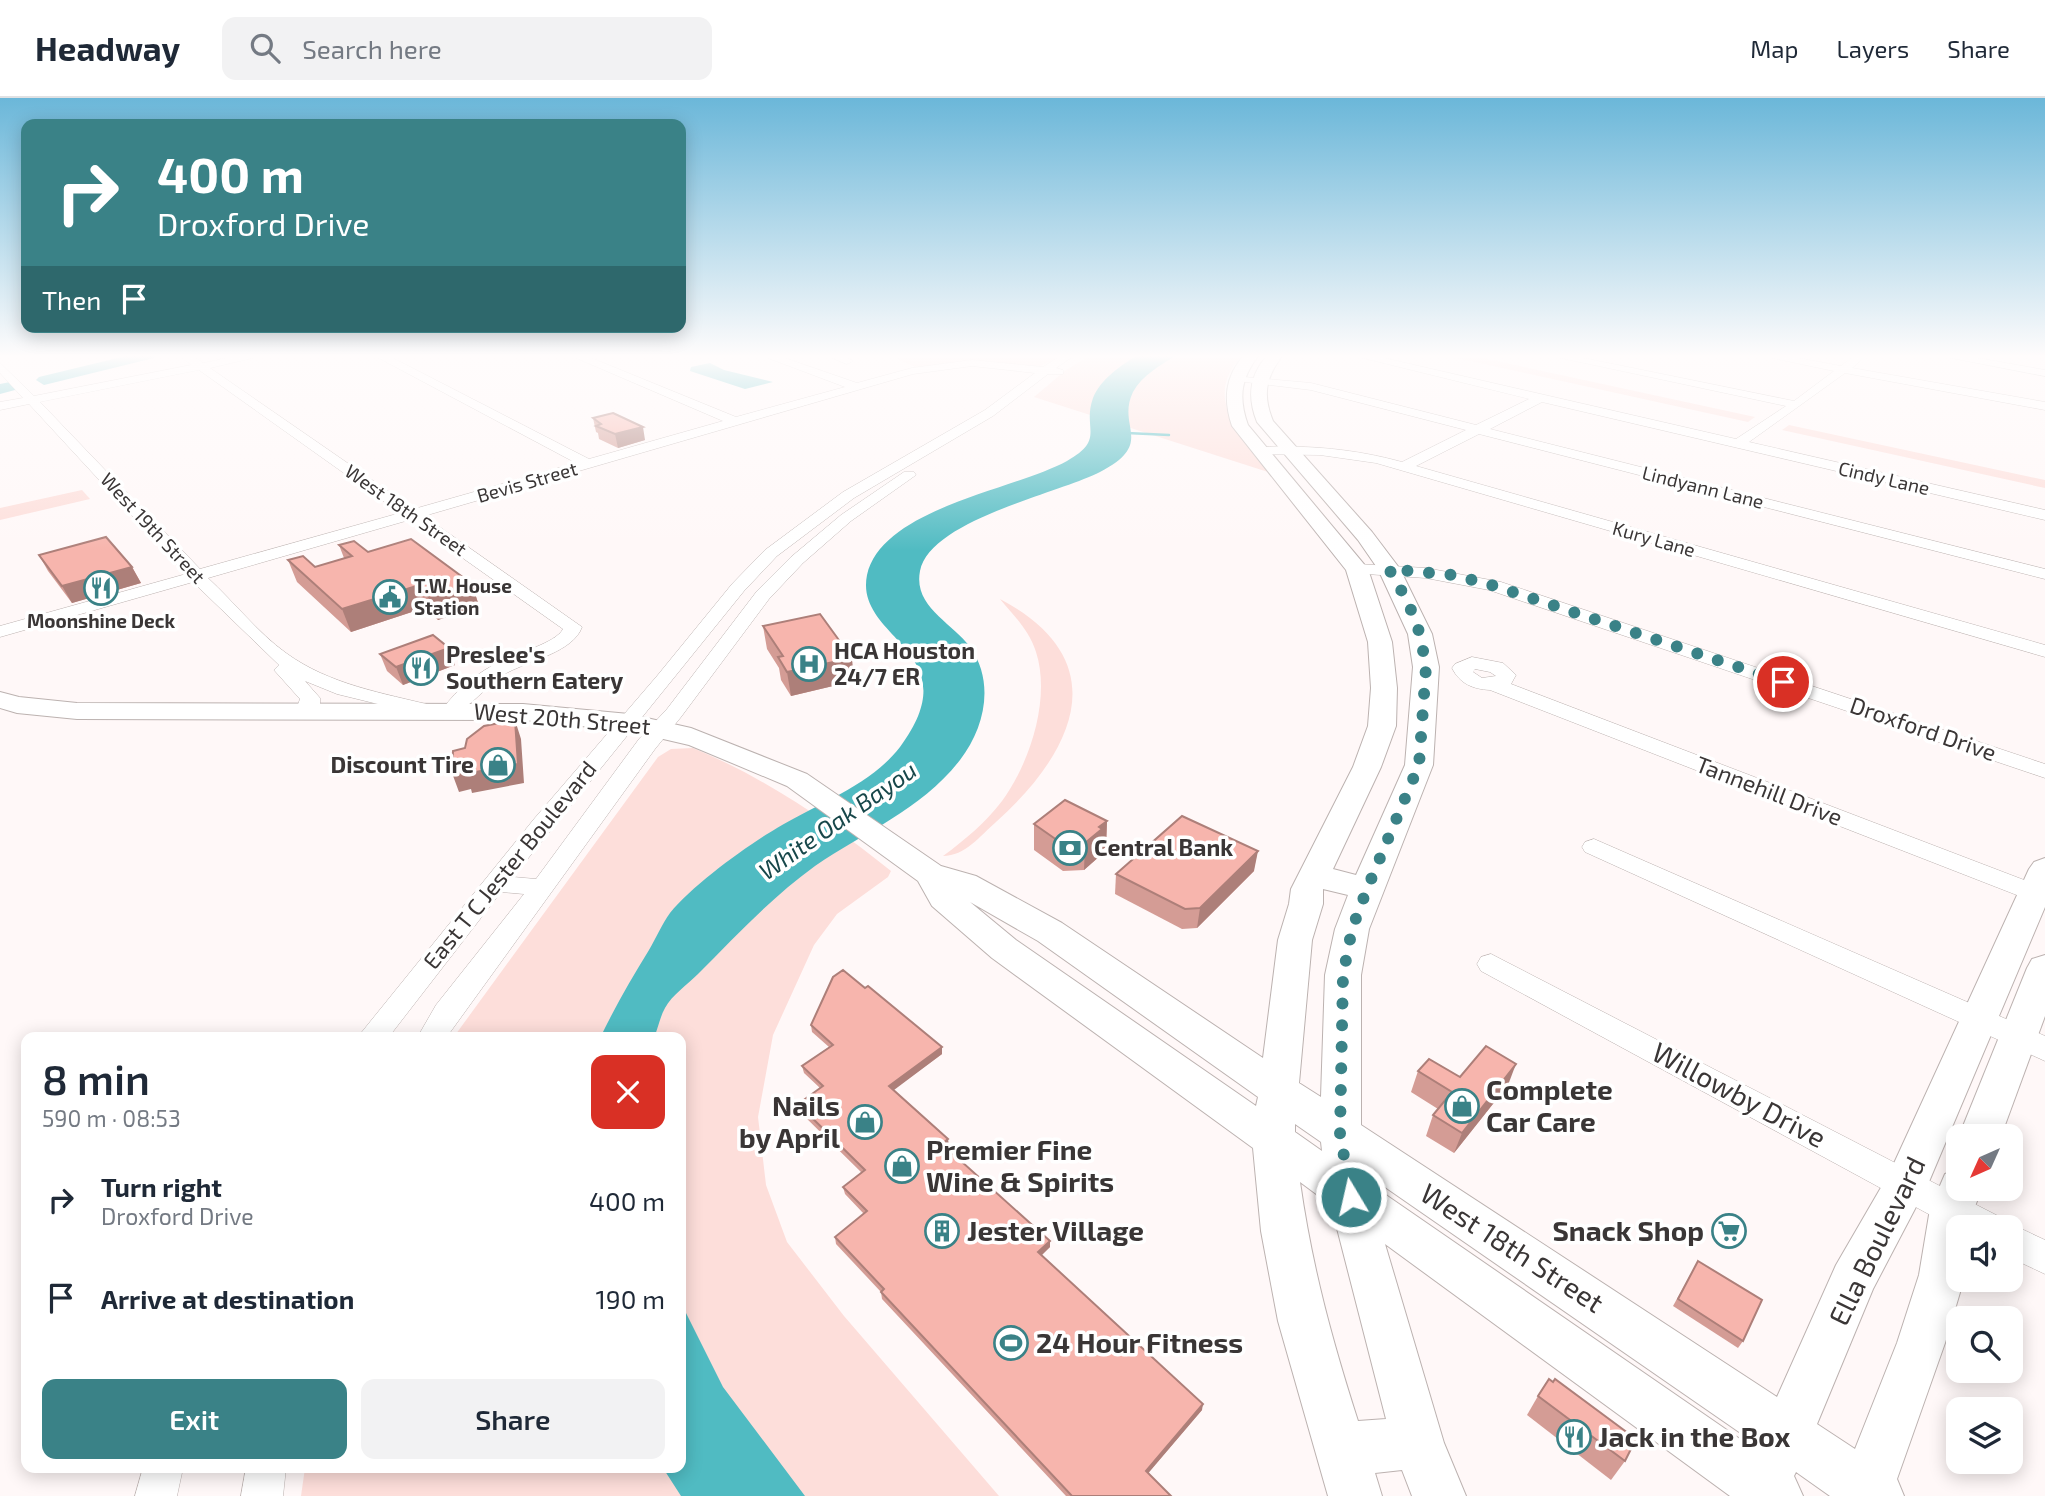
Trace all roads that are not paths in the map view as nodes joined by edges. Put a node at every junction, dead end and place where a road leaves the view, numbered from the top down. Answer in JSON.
{"nodes":[{"id":1,"x":51,"y":420,"type":"edge"},
{"id":2,"x":277,"y":420,"type":"edge"},
{"id":3,"x":504,"y":420,"type":"edge"},
{"id":4,"x":732,"y":420,"type":"edge"},
{"id":5,"x":742,"y":420,"type":"edge"},
{"id":6,"x":986,"y":420,"type":"edge"},
{"id":7,"x":1237,"y":420,"type":"edge"},
{"id":8,"x":1264,"y":420,"type":"edge"},
{"id":9,"x":1442,"y":420,"type":"edge"},
{"id":10,"x":1495,"y":420,"type":"edge"},
{"id":11,"x":1636,"y":420,"type":"edge"},
{"id":12,"x":1773,"y":420,"type":"edge"},
{"id":13,"x":736,"y":422,"type":"junction"},
{"id":14,"x":982,"y":423,"type":"junction"},
{"id":15,"x":1477,"y":429,"type":"junction"},
{"id":16,"x":1738,"y":444,"type":"junction"},
{"id":17,"x":1288,"y":450,"type":"junction"},
{"id":18,"x":1260,"y":451,"type":"junction"},
{"id":19,"x":588,"y":464,"type":"junction"},
{"id":20,"x":1404,"y":467,"type":"junction"},
{"id":21,"x":869,"y":481,"type":"junction"},
{"id":22,"x":892,"y":486,"type":"junction"},
{"id":23,"x":413,"y":514,"type":"junction"},
{"id":24,"x":2045,"y":515,"type":"edge"},
{"id":25,"x":773,"y":551,"type":"junction"},
{"id":26,"x":797,"y":560,"type":"junction"},
{"id":27,"x":1357,"y":569,"type":"junction"},
{"id":28,"x":1389,"y":569,"type":"junction"},
{"id":29,"x":2045,"y":574,"type":"edge"},
{"id":30,"x":197,"y":576,"type":"junction"},
{"id":31,"x":0,"y":632,"type":"edge"},
{"id":32,"x":2045,"y":650,"type":"edge"},
{"id":33,"x":279,"y":657,"type":"junction"},
{"id":34,"x":1493,"y":684,"type":"dead end"},
{"id":35,"x":1384,"y":688,"type":"junction"},
{"id":36,"x":1423,"y":696,"type":"junction"},
{"id":37,"x":0,"y":700,"type":"edge"},
{"id":38,"x":450,"y":703,"type":"junction"},
{"id":39,"x":306,"y":710,"type":"junction"},
{"id":40,"x":634,"y":715,"type":"junction"},
{"id":41,"x":668,"y":721,"type":"junction"},
{"id":42,"x":2045,"y":771,"type":"edge"},
{"id":43,"x":800,"y":782,"type":"joint"},
{"id":44,"x":1594,"y":847,"type":"dead end"},
{"id":45,"x":930,"y":874,"type":"junction"},
{"id":46,"x":1313,"y":875,"type":"junction"},
{"id":47,"x":496,"y":883,"type":"junction"},
{"id":48,"x":2042,"y":886,"type":"edge"},
{"id":49,"x":543,"y":888,"type":"junction"},
{"id":50,"x":1367,"y":889,"type":"junction"},
{"id":51,"x":1491,"y":964,"type":"dead end"},
{"id":52,"x":2045,"y":968,"type":"edge"},
{"id":53,"x":1979,"y":1020,"type":"junction"},
{"id":54,"x":376,"y":1032,"type":"edge"},
{"id":55,"x":435,"y":1032,"type":"edge"},
{"id":56,"x":2031,"y":1043,"type":"edge"},
{"id":57,"x":1278,"y":1087,"type":"junction"},
{"id":58,"x":1987,"y":1124,"type":"edge"},
{"id":59,"x":1340,"y":1133,"type":"junction"},
{"id":60,"x":1273,"y":1140,"type":"junction"},
{"id":61,"x":1906,"y":1184,"type":"junction"},
{"id":62,"x":1351,"y":1197,"type":"junction"},
{"id":63,"x":1966,"y":1208,"type":"edge"},
{"id":64,"x":2023,"y":1246,"type":"edge"},
{"id":65,"x":2045,"y":1258,"type":"edge"},
{"id":66,"x":1787,"y":1434,"type":"junction"},
{"id":67,"x":1418,"y":1443,"type":"junction"},
{"id":68,"x":162,"y":1473,"type":"edge"},
{"id":69,"x":265,"y":1473,"type":"edge"},
{"id":70,"x":1347,"y":1473,"type":"edge"},
{"id":71,"x":1766,"y":1493,"type":"edge"},
{"id":72,"x":1869,"y":1494,"type":"edge"},
{"id":73,"x":156,"y":1496,"type":"edge"},
{"id":74,"x":262,"y":1496,"type":"edge"},
{"id":75,"x":1440,"y":1496,"type":"edge"}],
"edges":[{"from":1,"to":30,"type":"street","name":"West 19th Street"},
{"from":2,"to":23,"type":"street","name":"West 18th Street"},
{"from":3,"to":19,"type":"street"},
{"from":4,"to":13,"type":"street"},
{"from":5,"to":13,"type":"street","name":"Bevis Street"},
{"from":6,"to":14,"type":"street","name":"East T C Jester Boulevard"},
{"from":7,"to":18,"type":"main road"},
{"from":8,"to":17,"type":"main road"},
{"from":9,"to":15,"type":"street","name":"Lindyann Lane"},
{"from":10,"to":15,"type":"street"},
{"from":11,"to":16,"type":"street","name":"Cindy Lane"},
{"from":12,"to":16,"type":"street"},
{"from":13,"to":19,"type":"street","name":"Bevis Street"},
{"from":14,"to":21,"type":"street","name":"East T C Jester Boulevard"},
{"from":14,"to":22,"type":"street","name":"East T C Jester Boulevard"},
{"from":15,"to":20,"type":"street"},
{"from":15,"to":29,"type":"street","name":"Lindyann Lane"},
{"from":16,"to":24,"type":"street","name":"Cindy Lane"},
{"from":17,"to":18,"type":"street","name":"Kury Lane"},
{"from":17,"to":20,"type":"street","name":"Kury Lane"},
{"from":17,"to":28,"type":"main road"},
{"from":18,"to":27,"type":"main road"},
{"from":19,"to":23,"type":"street","name":"Bevis Street"},
{"from":20,"to":32,"type":"street","name":"Kury Lane"},
{"from":21,"to":22,"type":"street"},
{"from":21,"to":25,"type":"street","name":"East T C Jester Boulevard"},
{"from":22,"to":26,"type":"street","name":"East T C Jester Boulevard"},
{"from":23,"to":30,"type":"street","name":"Bevis Street"},
{"from":23,"to":38,"type":"street","name":"West 18th Street"},
{"from":25,"to":26,"type":"street"},
{"from":25,"to":40,"type":"street","name":"East T C Jester Boulevard"},
{"from":26,"to":41,"type":"street","name":"East T C Jester Boulevard"},
{"from":27,"to":28,"type":"street","name":"Droxford Drive"},
{"from":27,"to":35,"type":"main road"},
{"from":28,"to":36,"type":"main road"},
{"from":28,"to":42,"type":"street","name":"Droxford Drive"},
{"from":30,"to":31,"type":"street","name":"Bevis Street"},
{"from":30,"to":33,"type":"street","name":"West 19th Street"},
{"from":33,"to":38,"type":"street","name":"West 19th Street"},
{"from":33,"to":39,"type":"street","name":"West 19th Street"},
{"from":34,"to":48,"type":"street","name":"Tannehill Drive"},
{"from":35,"to":36,"type":"main road"},
{"from":35,"to":46,"type":"main road"},
{"from":36,"to":50,"type":"main road"},
{"from":37,"to":39,"type":"main road","name":"West 20th Street"},
{"from":38,"to":39,"type":"main road","name":"West 20th Street"},
{"from":38,"to":40,"type":"main road","name":"West 20th Street"},
{"from":38,"to":40,"type":"main road","name":"West 20th Street"},
{"from":40,"to":41,"type":"main road","name":"West 20th Street"},
{"from":40,"to":47,"type":"street","name":"East T C Jester Boulevard"},
{"from":41,"to":43,"type":"main road","name":"West 20th Street"},
{"from":41,"to":49,"type":"street","name":"East T C Jester Boulevard"},
{"from":43,"to":45,"type":"main road","name":"West 18th Street"},
{"from":44,"to":53,"type":"street"},
{"from":45,"to":57,"type":"main road","name":"West 18th Street"},
{"from":45,"to":60,"type":"main road","name":"West 18th Street"},
{"from":46,"to":50,"type":"main road"},
{"from":46,"to":57,"type":"main road"},
{"from":47,"to":49,"type":"street"},
{"from":47,"to":54,"type":"street","name":"East T C Jester Boulevard"},
{"from":48,"to":53,"type":"main road","name":"Ella Boulevard"},
{"from":49,"to":55,"type":"street","name":"East T C Jester Boulevard"},
{"from":50,"to":59,"type":"main road"},
{"from":51,"to":61,"type":"street","name":"Willowby Drive"},
{"from":52,"to":56,"type":"main road"},
{"from":53,"to":56,"type":"street"},
{"from":53,"to":61,"type":"main road","name":"Ella Boulevard"},
{"from":56,"to":58,"type":"main road"},
{"from":57,"to":59,"type":"main road","name":"West 18th Street"},
{"from":57,"to":60,"type":"main road"},
{"from":59,"to":62,"type":"main road"},
{"from":59,"to":66,"type":"main road","name":"West 18th Street"},
{"from":60,"to":62,"type":"main road","name":"West 18th Street"},
{"from":60,"to":70,"type":"main road"},
{"from":61,"to":63,"type":"street","name":"Willowby Drive"},
{"from":61,"to":66,"type":"main road","name":"Ella Boulevard"},
{"from":62,"to":67,"type":"main road"},
{"from":62,"to":71,"type":"main road","name":"West 18th Street"},
{"from":63,"to":72,"type":"main road"},
{"from":64,"to":65,"type":"street"},
{"from":66,"to":71,"type":"main road","name":"Ella Boulevard"},
{"from":66,"to":72,"type":"main road","name":"West 18th Street"},
{"from":67,"to":70,"type":"main road"},
{"from":67,"to":75,"type":"main road"},
{"from":68,"to":73,"type":"street"},
{"from":69,"to":74,"type":"street"}]}
